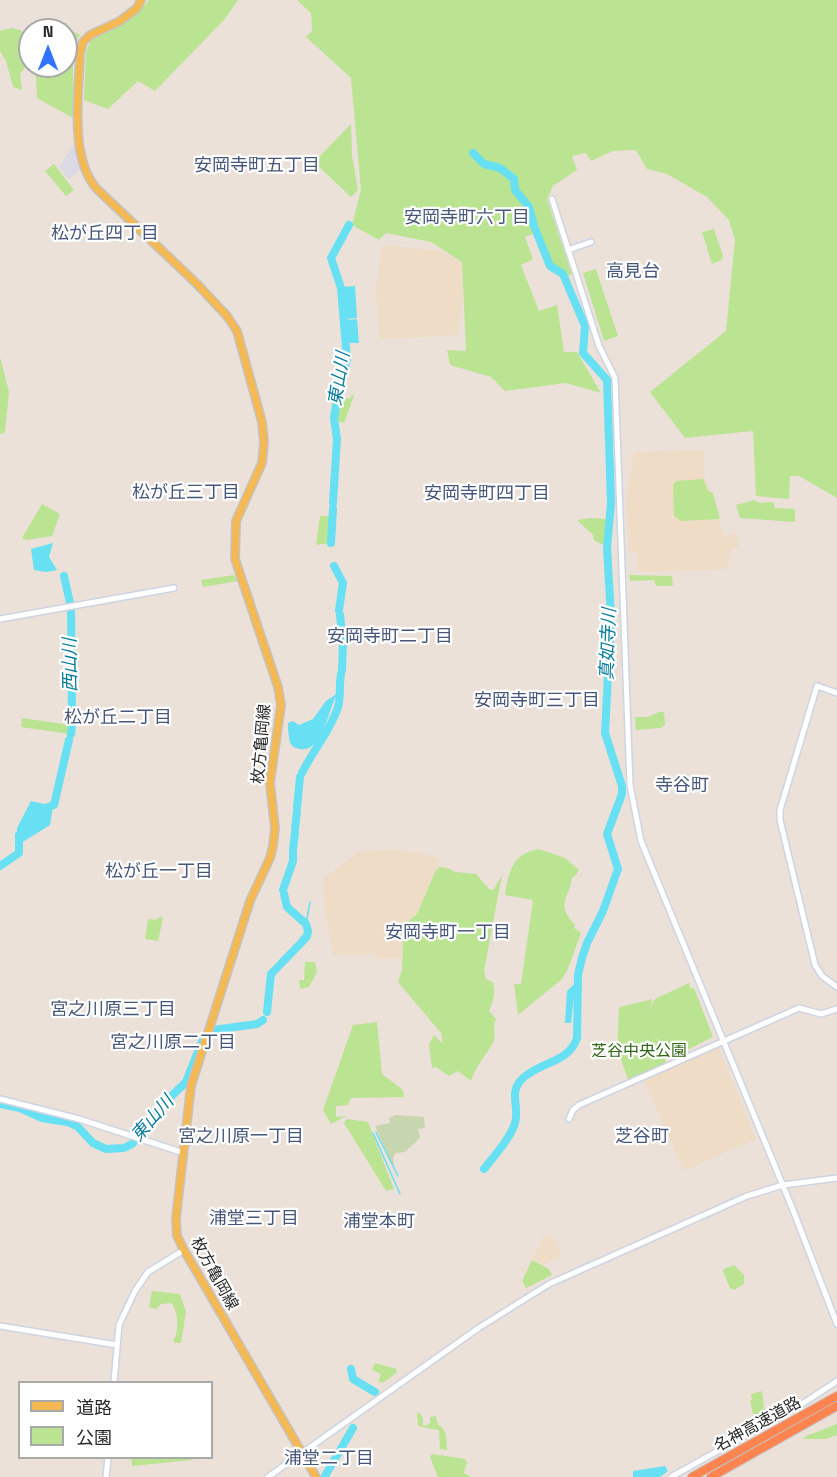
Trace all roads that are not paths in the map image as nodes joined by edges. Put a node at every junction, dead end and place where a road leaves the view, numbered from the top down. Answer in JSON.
{"nodes":[{"id":1,"x":141,"y":0,"type":"edge"},
{"id":2,"x":552,"y":199,"type":"dead end"},
{"id":3,"x":591,"y":242,"type":"dead end"},
{"id":4,"x":568,"y":250,"type":"junction"},
{"id":5,"x":174,"y":588,"type":"dead end"},
{"id":6,"x":0,"y":619,"type":"edge"},
{"id":7,"x":837,"y":693,"type":"edge"},
{"id":8,"x":837,"y":987,"type":"edge"},
{"id":9,"x":837,"y":1009,"type":"edge"},
{"id":10,"x":723,"y":1041,"type":"junction"},
{"id":11,"x":0,"y":1099,"type":"edge"},
{"id":12,"x":569,"y":1119,"type":"dead end"},
{"id":13,"x":183,"y":1153,"type":"junction"},
{"id":14,"x":837,"y":1178,"type":"edge"},
{"id":15,"x":783,"y":1185,"type":"junction"},
{"id":16,"x":184,"y":1250,"type":"junction"},
{"id":17,"x":837,"y":1323,"type":"edge"},
{"id":18,"x":0,"y":1326,"type":"edge"},
{"id":19,"x":117,"y":1345,"type":"junction"},
{"id":20,"x":114,"y":1381,"type":"edge"},
{"id":21,"x":837,"y":1381,"type":"edge"},
{"id":22,"x":837,"y":1396,"type":"edge"},
{"id":23,"x":837,"y":1406,"type":"edge"},
{"id":24,"x":302,"y":1453,"type":"junction"},
{"id":25,"x":108,"y":1459,"type":"edge"},
{"id":26,"x":106,"y":1477,"type":"edge"},
{"id":27,"x":268,"y":1477,"type":"edge"},
{"id":28,"x":316,"y":1477,"type":"edge"},
{"id":29,"x":671,"y":1477,"type":"edge"},
{"id":30,"x":692,"y":1477,"type":"edge"},
{"id":31,"x":711,"y":1477,"type":"edge"}],
"edges":[{"from":1,"to":13,"type":"main road","name":"枚方亀岡線"},
{"from":2,"to":4,"type":"street"},
{"from":3,"to":4,"type":"street"},
{"from":4,"to":10,"type":"street"},
{"from":5,"to":6,"type":"street"},
{"from":7,"to":8,"type":"street"},
{"from":9,"to":10,"type":"street"},
{"from":10,"to":12,"type":"street"},
{"from":10,"to":15,"type":"street"},
{"from":11,"to":13,"type":"street"},
{"from":13,"to":16,"type":"main road","name":"枚方亀岡線"},
{"from":14,"to":15,"type":"street"},
{"from":15,"to":17,"type":"street"},
{"from":15,"to":24,"type":"street"},
{"from":16,"to":19,"type":"street"},
{"from":16,"to":24,"type":"main road","name":"枚方亀岡線"},
{"from":18,"to":19,"type":"street"},
{"from":19,"to":20,"type":"street"},
{"from":21,"to":29,"type":"street"},
{"from":22,"to":30,"type":"highway","name":"名神高速道路"},
{"from":23,"to":31,"type":"highway","name":"名神高速道路"},
{"from":24,"to":27,"type":"street"},
{"from":24,"to":28,"type":"main road","name":"枚方亀岡線"},
{"from":25,"to":26,"type":"street"}]}
